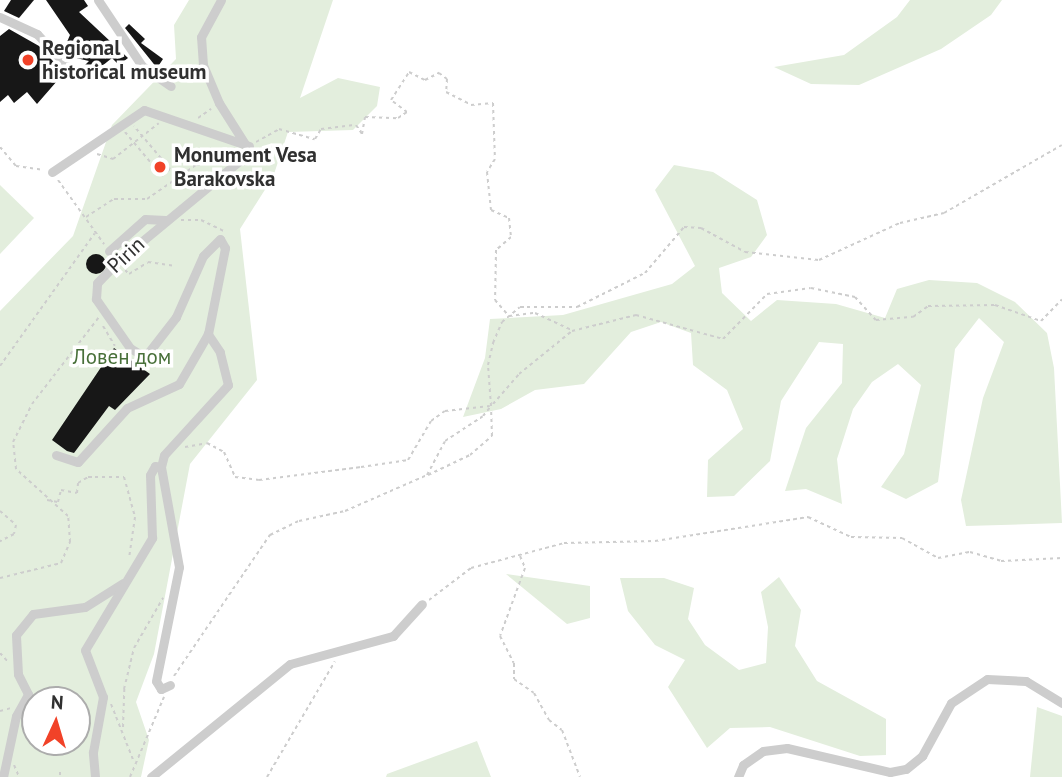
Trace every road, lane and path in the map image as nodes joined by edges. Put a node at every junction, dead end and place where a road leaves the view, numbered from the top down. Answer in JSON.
{"nodes":[{"id":1,"x":97,"y":0,"type":"edge"},
{"id":2,"x":221,"y":0,"type":"edge"},
{"id":3,"x":0,"y":18,"type":"edge"},
{"id":4,"x":70,"y":69,"type":"dead end"},
{"id":5,"x":171,"y":86,"type":"dead end"},
{"id":6,"x":219,"y":103,"type":"junction"},
{"id":7,"x":166,"y":118,"type":"junction"},
{"id":8,"x":129,"y":120,"type":"junction"},
{"id":9,"x":120,"y":126,"type":"junction"},
{"id":10,"x":186,"y":126,"type":"junction"},
{"id":11,"x":143,"y":136,"type":"junction"},
{"id":12,"x":134,"y":143,"type":"junction"},
{"id":13,"x":1062,"y":145,"type":"edge"},
{"id":14,"x":249,"y":146,"type":"junction"},
{"id":15,"x":0,"y":147,"type":"edge"},
{"id":16,"x":84,"y":149,"type":"junction"},
{"id":17,"x":229,"y":158,"type":"dead end"},
{"id":18,"x":52,"y":172,"type":"junction"},
{"id":19,"x":85,"y":218,"type":"junction"},
{"id":20,"x":166,"y":219,"type":"junction"},
{"id":21,"x":95,"y":232,"type":"junction"},
{"id":22,"x":224,"y":243,"type":"junction"},
{"id":23,"x":109,"y":251,"type":"joint"},
{"id":24,"x":117,"y":262,"type":"junction"},
{"id":25,"x":176,"y":266,"type":"dead end"},
{"id":26,"x":1062,"y":299,"type":"edge"},
{"id":27,"x":509,"y":316,"type":"junction"},
{"id":28,"x":108,"y":322,"type":"junction"},
{"id":29,"x":572,"y":331,"type":"junction"},
{"id":30,"x":208,"y":334,"type":"junction"},
{"id":31,"x":115,"y":346,"type":"dead end"},
{"id":32,"x":0,"y":366,"type":"edge"},
{"id":33,"x":491,"y":406,"type":"junction"},
{"id":34,"x":170,"y":449,"type":"junction"},
{"id":35,"x":56,"y":455,"type":"dead end"},
{"id":36,"x":161,"y":467,"type":"junction"},
{"id":37,"x":427,"y":475,"type":"junction"},
{"id":38,"x":45,"y":499,"type":"dead end"},
{"id":39,"x":0,"y":511,"type":"edge"},
{"id":40,"x":0,"y":541,"type":"edge"},
{"id":41,"x":520,"y":555,"type":"junction"},
{"id":42,"x":1062,"y":558,"type":"edge"},
{"id":43,"x":128,"y":563,"type":"dead end"},
{"id":44,"x":122,"y":583,"type":"junction"},
{"id":45,"x":162,"y":598,"type":"dead end"},
{"id":46,"x":422,"y":604,"type":"joint"},
{"id":47,"x":342,"y":652,"type":"junction"},
{"id":48,"x":170,"y":685,"type":"junction"},
{"id":49,"x":103,"y":697,"type":"junction"},
{"id":50,"x":1062,"y":703,"type":"edge"},
{"id":51,"x":123,"y":727,"type":"junction"},
{"id":52,"x":135,"y":764,"type":"junction"},
{"id":53,"x":60,"y":772,"type":"dead end"},
{"id":54,"x":3,"y":777,"type":"edge"},
{"id":55,"x":60,"y":777,"type":"edge"},
{"id":56,"x":95,"y":777,"type":"edge"},
{"id":57,"x":131,"y":777,"type":"edge"},
{"id":58,"x":151,"y":777,"type":"edge"},
{"id":59,"x":267,"y":777,"type":"edge"},
{"id":60,"x":580,"y":777,"type":"edge"},
{"id":61,"x":738,"y":777,"type":"edge"}],
"edges":[{"from":1,"to":5,"type":"street"},
{"from":2,"to":6,"type":"street"},
{"from":3,"to":4,"type":"street"},
{"from":6,"to":10,"type":"path"},
{"from":6,"to":14,"type":"street"},
{"from":7,"to":8,"type":"street"},
{"from":7,"to":10,"type":"street"},
{"from":7,"to":11,"type":"path"},
{"from":8,"to":9,"type":"street"},
{"from":8,"to":11,"type":"path"},
{"from":9,"to":12,"type":"path"},
{"from":9,"to":16,"type":"street"},
{"from":10,"to":14,"type":"street"},
{"from":11,"to":12,"type":"path"},
{"from":11,"to":12,"type":"path"},
{"from":12,"to":16,"type":"path"},
{"from":13,"to":27,"type":"path"},
{"from":14,"to":20,"type":"street","name":"Pirin"},
{"from":14,"to":27,"type":"path"},
{"from":15,"to":18,"type":"path"},
{"from":16,"to":18,"type":"street"},
{"from":17,"to":19,"type":"path"},
{"from":18,"to":19,"type":"path"},
{"from":19,"to":21,"type":"path"},
{"from":20,"to":22,"type":"path"},
{"from":20,"to":23,"type":"street"},
{"from":20,"to":24,"type":"street","name":"Pirin"},
{"from":21,"to":23,"type":"path"},
{"from":21,"to":32,"type":"path"},
{"from":22,"to":28,"type":"street","name":"Pirin"},
{"from":22,"to":30,"type":"street"},
{"from":24,"to":25,"type":"path"},
{"from":24,"to":28,"type":"street","name":"Pirin"},
{"from":26,"to":29,"type":"path"},
{"from":27,"to":29,"type":"path"},
{"from":27,"to":33,"type":"path"},
{"from":28,"to":31,"type":"path"},
{"from":29,"to":33,"type":"path"},
{"from":30,"to":34,"type":"street"},
{"from":30,"to":35,"type":"street"},
{"from":33,"to":34,"type":"path"},
{"from":33,"to":37,"type":"path"},
{"from":33,"to":37,"type":"path"},
{"from":34,"to":36,"type":"street"},
{"from":36,"to":44,"type":"street"},
{"from":36,"to":48,"type":"street"},
{"from":37,"to":48,"type":"path"},
{"from":38,"to":43,"type":"path"},
{"from":39,"to":40,"type":"path"},
{"from":41,"to":42,"type":"path"},
{"from":41,"to":46,"type":"path"},
{"from":41,"to":60,"type":"path"},
{"from":44,"to":49,"type":"street"},
{"from":44,"to":54,"type":"street"},
{"from":45,"to":51,"type":"path"},
{"from":46,"to":47,"type":"street"},
{"from":47,"to":58,"type":"street"},
{"from":47,"to":59,"type":"path"},
{"from":48,"to":52,"type":"path"},
{"from":49,"to":51,"type":"path"},
{"from":49,"to":56,"type":"street"},
{"from":50,"to":61,"type":"street"},
{"from":51,"to":52,"type":"path"},
{"from":52,"to":57,"type":"path"},
{"from":53,"to":55,"type":"path"}]}
